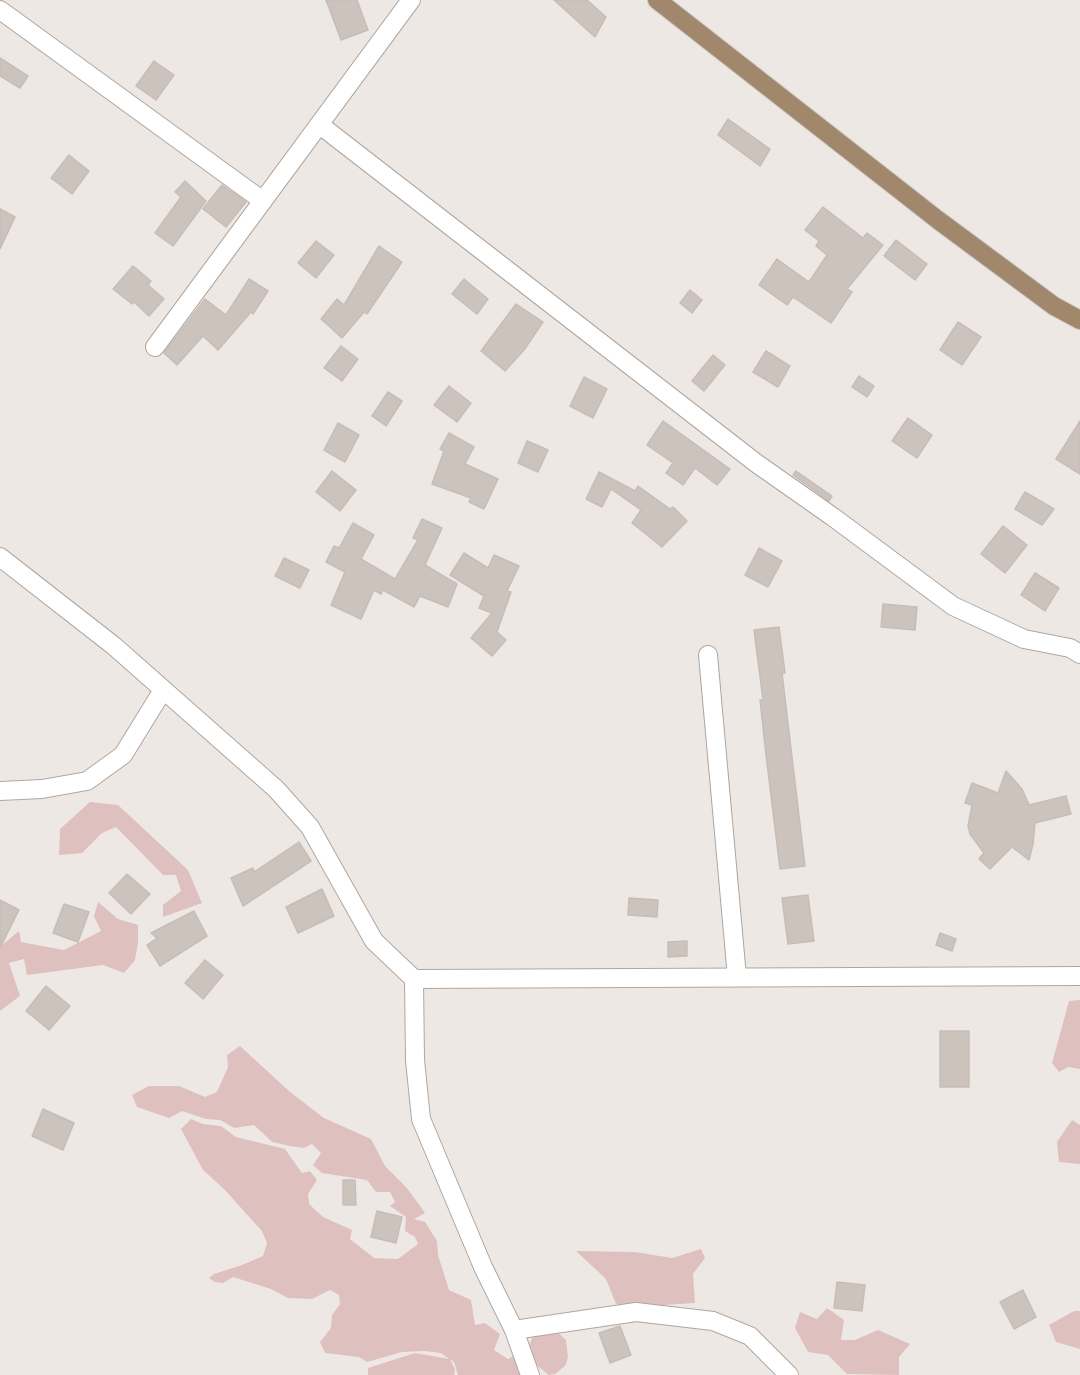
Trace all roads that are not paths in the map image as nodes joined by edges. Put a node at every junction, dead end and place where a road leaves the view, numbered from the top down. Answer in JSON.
{"nodes":[{"id":1,"x":411,"y":0,"type":"edge"},
{"id":2,"x":657,"y":0,"type":"edge"},
{"id":3,"x":0,"y":10,"type":"edge"},
{"id":4,"x":320,"y":125,"type":"junction"},
{"id":5,"x":263,"y":201,"type":"junction"},
{"id":6,"x":1080,"y":320,"type":"edge"},
{"id":7,"x":155,"y":347,"type":"dead end"},
{"id":8,"x":0,"y":557,"type":"edge"},
{"id":9,"x":1080,"y":654,"type":"edge"},
{"id":10,"x":708,"y":655,"type":"dead end"},
{"id":11,"x":163,"y":690,"type":"junction"},
{"id":12,"x":0,"y":791,"type":"edge"},
{"id":13,"x":1080,"y":976,"type":"edge"},
{"id":14,"x":737,"y":978,"type":"junction"},
{"id":15,"x":414,"y":979,"type":"junction"},
{"id":16,"x":514,"y":1330,"type":"junction"},
{"id":17,"x":530,"y":1375,"type":"edge"},
{"id":18,"x":789,"y":1375,"type":"edge"}],
"edges":[{"from":1,"to":4,"type":"street"},
{"from":2,"to":6,"type":"main road"},
{"from":3,"to":5,"type":"street"},
{"from":4,"to":5,"type":"street"},
{"from":4,"to":9,"type":"street"},
{"from":5,"to":7,"type":"street"},
{"from":8,"to":11,"type":"street"},
{"from":10,"to":14,"type":"street"},
{"from":11,"to":12,"type":"street"},
{"from":11,"to":15,"type":"street"},
{"from":13,"to":14,"type":"street"},
{"from":14,"to":15,"type":"street"},
{"from":15,"to":16,"type":"street"},
{"from":16,"to":17,"type":"street"},
{"from":16,"to":18,"type":"street"}]}
